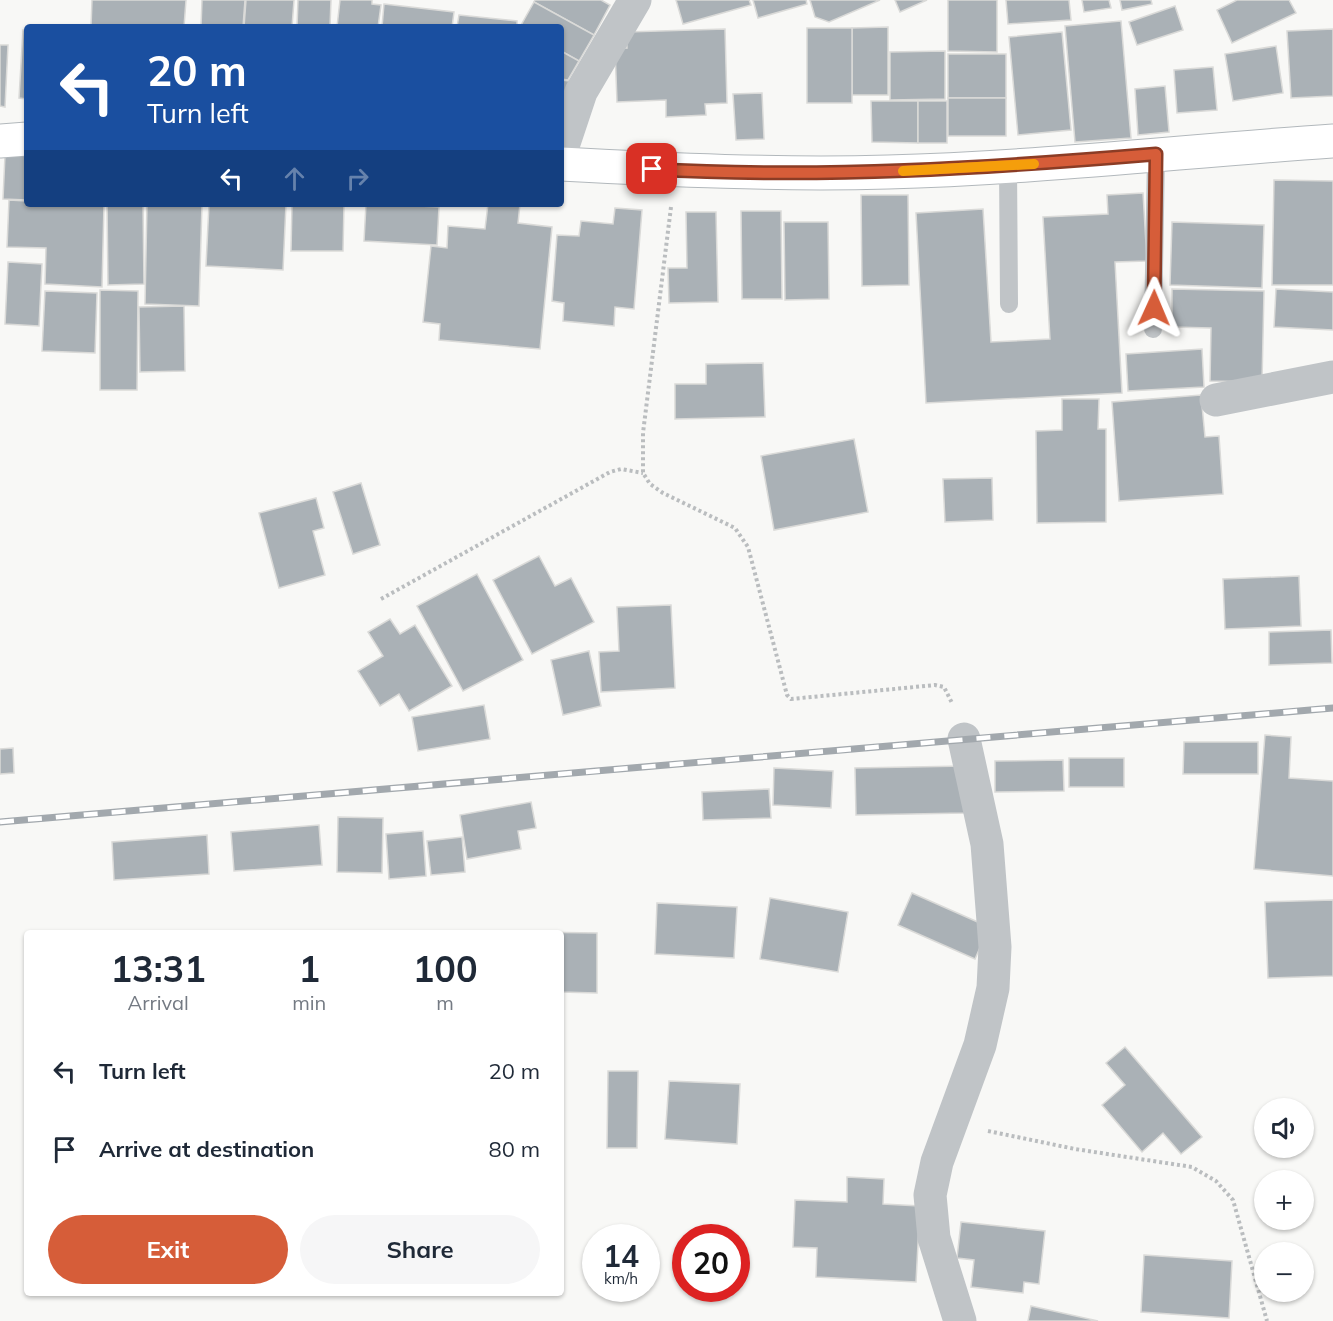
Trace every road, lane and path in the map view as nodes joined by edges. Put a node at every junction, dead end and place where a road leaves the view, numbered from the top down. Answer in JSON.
{"nodes":[{"id":1,"x":635,"y":0,"type":"edge"},
{"id":2,"x":24,"y":140,"type":"edge"},
{"id":3,"x":0,"y":141,"type":"edge"},
{"id":4,"x":1333,"y":141,"type":"edge"},
{"id":5,"x":564,"y":143,"type":"edge"},
{"id":6,"x":1156,"y":154,"type":"junction"},
{"id":7,"x":564,"y":164,"type":"edge"},
{"id":8,"x":1008,"y":165,"type":"junction"},
{"id":9,"x":675,"y":170,"type":"junction"},
{"id":10,"x":1009,"y":304,"type":"dead end"},
{"id":11,"x":1154,"y":329,"type":"dead end"},
{"id":12,"x":1333,"y":377,"type":"edge"},
{"id":13,"x":1216,"y":400,"type":"dead end"},
{"id":14,"x":643,"y":473,"type":"junction"},
{"id":15,"x":381,"y":599,"type":"dead end"},
{"id":16,"x":964,"y":739,"type":"joint"},
{"id":17,"x":951,"y":1124,"type":"junction"},
{"id":18,"x":960,"y":1321,"type":"edge"},
{"id":19,"x":1267,"y":1321,"type":"edge"}],
"edges":[{"from":1,"to":5,"type":"street"},
{"from":2,"to":3,"type":"street"},
{"from":4,"to":6,"type":"street"},
{"from":6,"to":8,"type":"street"},
{"from":6,"to":11,"type":"lane"},
{"from":7,"to":9,"type":"street"},
{"from":8,"to":9,"type":"street"},
{"from":8,"to":10,"type":"lane"},
{"from":9,"to":14,"type":"path"},
{"from":12,"to":13,"type":"street"},
{"from":14,"to":15,"type":"path"},
{"from":14,"to":16,"type":"path"},
{"from":16,"to":17,"type":"street"},
{"from":17,"to":18,"type":"street"},
{"from":17,"to":19,"type":"path"}]}
